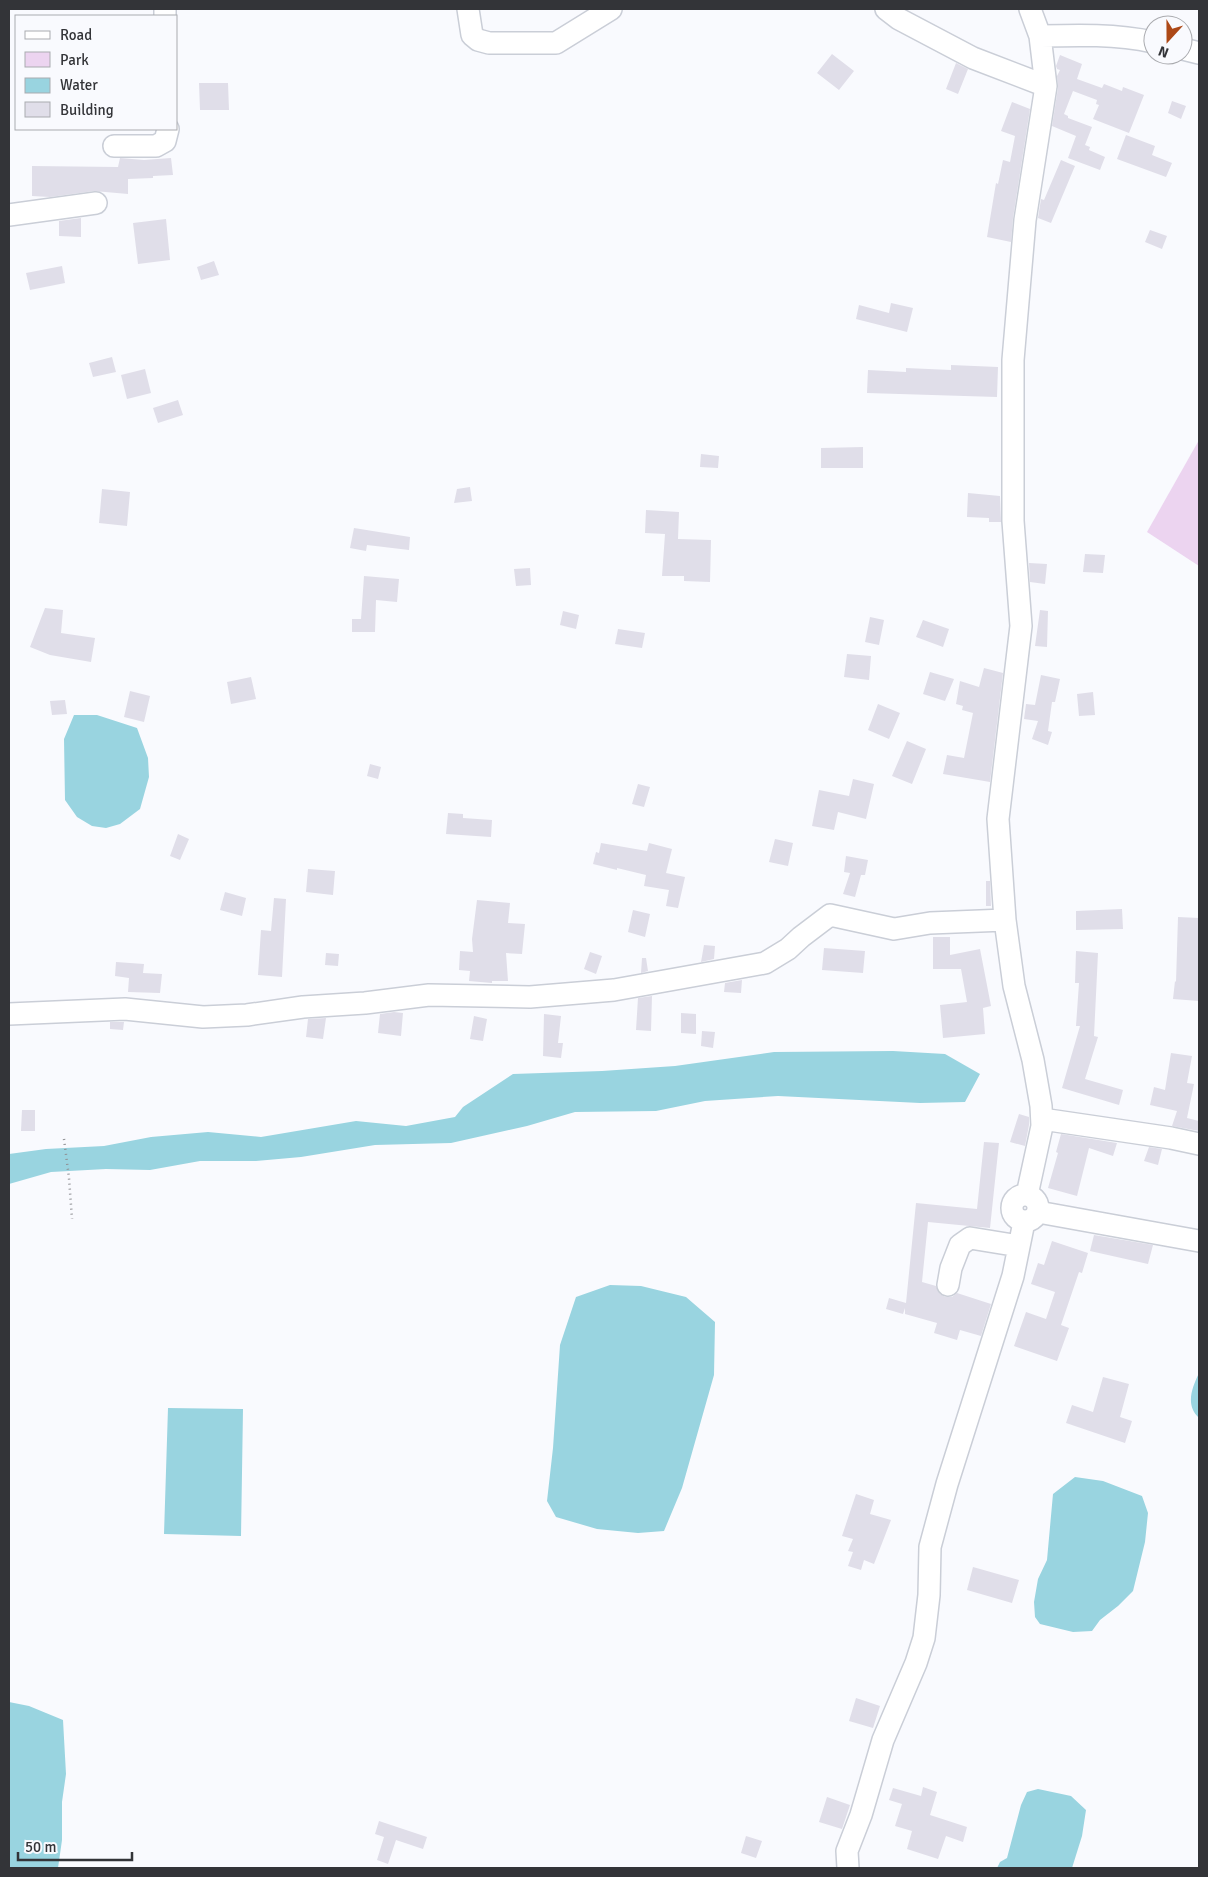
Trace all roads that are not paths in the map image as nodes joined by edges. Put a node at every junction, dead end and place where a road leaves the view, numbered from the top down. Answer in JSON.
{"nodes":[{"id":1,"x":468,"y":9,"type":"edge"},
{"id":2,"x":611,"y":9,"type":"edge"},
{"id":3,"x":886,"y":9,"type":"edge"},
{"id":4,"x":1030,"y":9,"type":"edge"},
{"id":5,"x":1040,"y":36,"type":"junction"},
{"id":6,"x":1143,"y":40,"type":"edge"},
{"id":7,"x":1046,"y":86,"type":"junction"},
{"id":8,"x":168,"y":130,"type":"edge"},
{"id":9,"x":114,"y":146,"type":"dead end"},
{"id":10,"x":96,"y":202,"type":"dead end"},
{"id":11,"x":9,"y":215,"type":"edge"},
{"id":12,"x":1006,"y":920,"type":"junction"},
{"id":13,"x":9,"y":1014,"type":"edge"},
{"id":14,"x":1042,"y":1119,"type":"junction"},
{"id":15,"x":1199,"y":1144,"type":"edge"},
{"id":16,"x":1030,"y":1210,"type":"junction"},
{"id":17,"x":1199,"y":1241,"type":"edge"},
{"id":18,"x":1019,"y":1246,"type":"junction"},
{"id":19,"x":948,"y":1285,"type":"dead end"},
{"id":20,"x":848,"y":1868,"type":"edge"}],
"edges":[{"from":1,"to":2,"type":"street"},
{"from":3,"to":7,"type":"street"},
{"from":4,"to":5,"type":"street"},
{"from":5,"to":6,"type":"street"},
{"from":5,"to":7,"type":"street"},
{"from":7,"to":12,"type":"street"},
{"from":8,"to":9,"type":"street"},
{"from":10,"to":11,"type":"street"},
{"from":12,"to":13,"type":"street"},
{"from":12,"to":14,"type":"street"},
{"from":14,"to":15,"type":"street"},
{"from":14,"to":16,"type":"street"},
{"from":16,"to":17,"type":"street"},
{"from":16,"to":18,"type":"street"},
{"from":18,"to":19,"type":"street"},
{"from":18,"to":20,"type":"street"}]}
